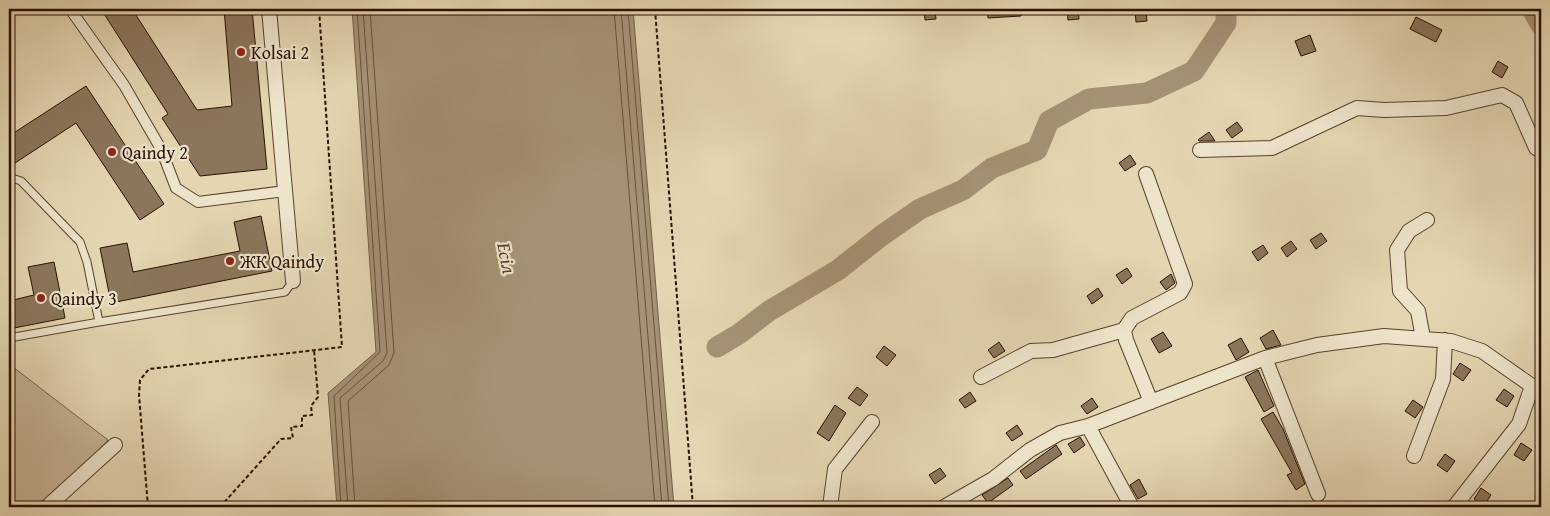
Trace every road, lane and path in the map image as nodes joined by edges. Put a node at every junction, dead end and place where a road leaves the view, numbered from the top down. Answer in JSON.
{"nodes":[{"id":1,"x":70,"y":9,"type":"edge"},
{"id":2,"x":269,"y":9,"type":"edge"},
{"id":3,"x":319,"y":9,"type":"edge"},
{"id":4,"x":655,"y":9,"type":"edge"},
{"id":5,"x":1200,"y":150,"type":"dead end"},
{"id":6,"x":1541,"y":150,"type":"edge"},
{"id":7,"x":1146,"y":174,"type":"dead end"},
{"id":8,"x":9,"y":177,"type":"edge"},
{"id":9,"x":285,"y":191,"type":"junction"},
{"id":10,"x":1427,"y":220,"type":"dead end"},
{"id":11,"x":293,"y":281,"type":"joint"},
{"id":12,"x":99,"y":322,"type":"junction"},
{"id":13,"x":1124,"y":330,"type":"junction"},
{"id":14,"x":9,"y":338,"type":"edge"},
{"id":15,"x":1423,"y":338,"type":"junction"},
{"id":16,"x":1445,"y":340,"type":"junction"},
{"id":17,"x":314,"y":350,"type":"junction"},
{"id":18,"x":1265,"y":358,"type":"junction"},
{"id":19,"x":981,"y":377,"type":"dead end"},
{"id":20,"x":1537,"y":386,"type":"edge"},
{"id":21,"x":1151,"y":402,"type":"junction"},
{"id":22,"x":872,"y":422,"type":"dead end"},
{"id":23,"x":1088,"y":426,"type":"junction"},
{"id":24,"x":115,"y":445,"type":"dead end"},
{"id":25,"x":1414,"y":456,"type":"dead end"},
{"id":26,"x":1318,"y":494,"type":"dead end"},
{"id":27,"x":47,"y":507,"type":"edge"},
{"id":28,"x":148,"y":507,"type":"edge"},
{"id":29,"x":220,"y":507,"type":"edge"},
{"id":30,"x":693,"y":507,"type":"edge"},
{"id":31,"x":830,"y":507,"type":"edge"},
{"id":32,"x":944,"y":507,"type":"edge"},
{"id":33,"x":1132,"y":507,"type":"edge"},
{"id":34,"x":1454,"y":507,"type":"edge"}],
"edges":[{"from":1,"to":9,"type":"street"},
{"from":2,"to":9,"type":"street"},
{"from":3,"to":17,"type":"path"},
{"from":4,"to":30,"type":"path"},
{"from":5,"to":6,"type":"street"},
{"from":7,"to":13,"type":"street"},
{"from":8,"to":12,"type":"lane"},
{"from":9,"to":11,"type":"street"},
{"from":10,"to":15,"type":"street"},
{"from":11,"to":12,"type":"lane"},
{"from":12,"to":14,"type":"lane"},
{"from":13,"to":19,"type":"street"},
{"from":13,"to":21,"type":"street"},
{"from":15,"to":16,"type":"street"},
{"from":15,"to":18,"type":"street"},
{"from":16,"to":20,"type":"street"},
{"from":16,"to":25,"type":"street"},
{"from":17,"to":28,"type":"path"},
{"from":17,"to":29,"type":"path"},
{"from":18,"to":21,"type":"street"},
{"from":18,"to":26,"type":"street"},
{"from":20,"to":34,"type":"street"},
{"from":21,"to":23,"type":"street"},
{"from":22,"to":31,"type":"street"},
{"from":23,"to":32,"type":"street"},
{"from":23,"to":33,"type":"street"},
{"from":24,"to":27,"type":"street"}]}
